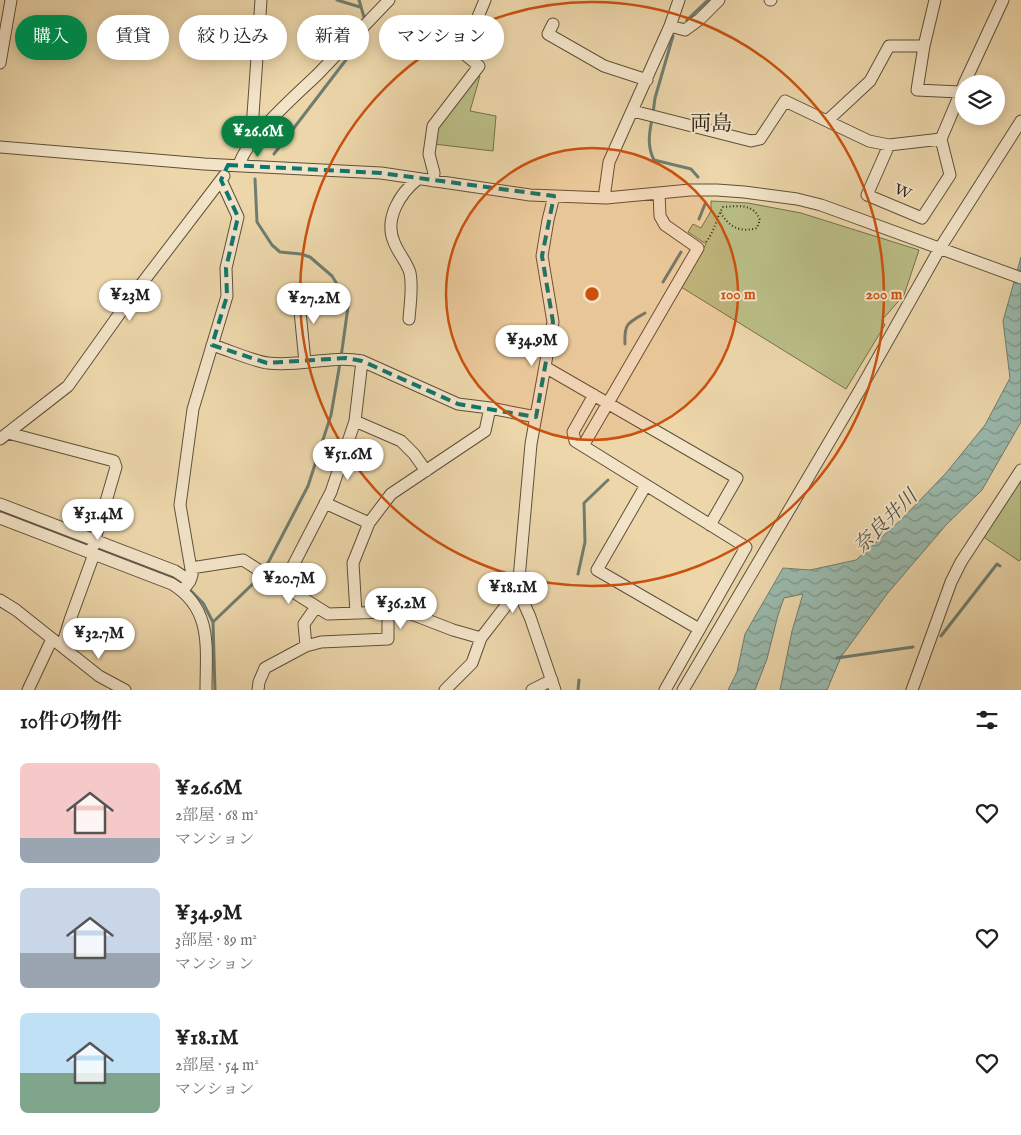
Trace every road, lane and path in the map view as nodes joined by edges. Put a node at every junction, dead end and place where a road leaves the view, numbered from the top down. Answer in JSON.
{"nodes":[{"id":1,"x":11,"y":0,"type":"edge"},
{"id":2,"x":261,"y":0,"type":"edge"},
{"id":3,"x":389,"y":0,"type":"edge"},
{"id":4,"x":485,"y":0,"type":"edge"},
{"id":5,"x":679,"y":0,"type":"edge"},
{"id":6,"x":719,"y":0,"type":"edge"},
{"id":7,"x":935,"y":0,"type":"edge"},
{"id":8,"x":1003,"y":0,"type":"edge"},
{"id":9,"x":553,"y":24,"type":"dead end"},
{"id":10,"x":670,"y":26,"type":"junction"},
{"id":11,"x":924,"y":46,"type":"junction"},
{"id":12,"x":0,"y":63,"type":"edge"},
{"id":13,"x":969,"y":75,"type":"edge"},
{"id":14,"x":646,"y":80,"type":"junction"},
{"id":15,"x":955,"y":88,"type":"edge"},
{"id":16,"x":955,"y":106,"type":"edge"},
{"id":17,"x":633,"y":111,"type":"junction"},
{"id":18,"x":827,"y":121,"type":"junction"},
{"id":19,"x":1021,"y":121,"type":"edge"},
{"id":20,"x":255,"y":139,"type":"junction"},
{"id":21,"x":941,"y":140,"type":"junction"},
{"id":22,"x":0,"y":146,"type":"edge"},
{"id":23,"x":889,"y":146,"type":"junction"},
{"id":24,"x":233,"y":165,"type":"junction"},
{"id":25,"x":418,"y":179,"type":"junction"},
{"id":26,"x":221,"y":180,"type":"junction"},
{"id":27,"x":433,"y":181,"type":"junction"},
{"id":28,"x":659,"y":193,"type":"junction"},
{"id":29,"x":554,"y":196,"type":"junction"},
{"id":30,"x":606,"y":198,"type":"junction"},
{"id":31,"x":720,"y":212,"type":"junction"},
{"id":32,"x":698,"y":248,"type":"junction"},
{"id":33,"x":943,"y":249,"type":"junction"},
{"id":34,"x":1021,"y":278,"type":"edge"},
{"id":35,"x":298,"y":291,"type":"dead end"},
{"id":36,"x":409,"y":319,"type":"dead end"},
{"id":37,"x":212,"y":345,"type":"junction"},
{"id":38,"x":362,"y":361,"type":"junction"},
{"id":39,"x":305,"y":362,"type":"junction"},
{"id":40,"x":545,"y":367,"type":"junction"},
{"id":41,"x":594,"y":396,"type":"junction"},
{"id":42,"x":608,"y":403,"type":"junction"},
{"id":43,"x":490,"y":408,"type":"junction"},
{"id":44,"x":536,"y":417,"type":"junction"},
{"id":45,"x":355,"y":420,"type":"junction"},
{"id":46,"x":4,"y":436,"type":"edge"},
{"id":47,"x":583,"y":446,"type":"junction"},
{"id":48,"x":1021,"y":470,"type":"edge"},
{"id":49,"x":426,"y":471,"type":"junction"},
{"id":50,"x":646,"y":486,"type":"junction"},
{"id":51,"x":325,"y":503,"type":"junction"},
{"id":52,"x":0,"y":504,"type":"edge"},
{"id":53,"x":0,"y":518,"type":"edge"},
{"id":54,"x":369,"y":523,"type":"junction"},
{"id":55,"x":710,"y":525,"type":"junction"},
{"id":56,"x":93,"y":548,"type":"junction"},
{"id":57,"x":191,"y":568,"type":"junction"},
{"id":58,"x":283,"y":585,"type":"junction"},
{"id":59,"x":186,"y":586,"type":"junction"},
{"id":60,"x":518,"y":590,"type":"junction"},
{"id":61,"x":0,"y":600,"type":"edge"},
{"id":62,"x":316,"y":607,"type":"junction"},
{"id":63,"x":388,"y":612,"type":"junction"},
{"id":64,"x":356,"y":613,"type":"junction"},
{"id":65,"x":699,"y":629,"type":"junction"},
{"id":66,"x":481,"y":638,"type":"junction"},
{"id":67,"x":52,"y":639,"type":"junction"},
{"id":68,"x":62,"y":646,"type":"junction"},
{"id":69,"x":306,"y":646,"type":"junction"},
{"id":70,"x":554,"y":685,"type":"edge"},
{"id":71,"x":28,"y":690,"type":"edge"},
{"id":72,"x":125,"y":690,"type":"edge"},
{"id":73,"x":206,"y":690,"type":"edge"},
{"id":74,"x":258,"y":690,"type":"edge"},
{"id":75,"x":445,"y":690,"type":"edge"},
{"id":76,"x":532,"y":690,"type":"edge"},
{"id":77,"x":665,"y":690,"type":"edge"},
{"id":78,"x":683,"y":690,"type":"edge"},
{"id":79,"x":912,"y":690,"type":"edge"}],
"edges":[{"from":1,"to":12,"type":"street"},
{"from":2,"to":20,"type":"street"},
{"from":3,"to":20,"type":"street"},
{"from":4,"to":27,"type":"street"},
{"from":5,"to":10,"type":"street"},
{"from":6,"to":10,"type":"street"},
{"from":7,"to":11,"type":"street"},
{"from":8,"to":13,"type":"street"},
{"from":9,"to":14,"type":"street"},
{"from":10,"to":14,"type":"street"},
{"from":11,"to":15,"type":"street"},
{"from":11,"to":18,"type":"street"},
{"from":14,"to":17,"type":"street"},
{"from":16,"to":21,"type":"street"},
{"from":17,"to":18,"type":"street"},
{"from":17,"to":30,"type":"street"},
{"from":18,"to":23,"type":"street"},
{"from":19,"to":33,"type":"street"},
{"from":20,"to":24,"type":"street"},
{"from":21,"to":23,"type":"street"},
{"from":21,"to":23,"type":"street","name":"ｗ"},
{"from":22,"to":24,"type":"street"},
{"from":24,"to":25,"type":"street"},
{"from":24,"to":26,"type":"street"},
{"from":25,"to":27,"type":"street"},
{"from":25,"to":36,"type":"street"},
{"from":26,"to":37,"type":"street"},
{"from":26,"to":46,"type":"street"},
{"from":27,"to":29,"type":"street"},
{"from":28,"to":30,"type":"street"},
{"from":28,"to":32,"type":"street"},
{"from":28,"to":33,"type":"street"},
{"from":29,"to":30,"type":"street"},
{"from":29,"to":40,"type":"street"},
{"from":31,"to":31,"type":"path"},
{"from":31,"to":32,"type":"path"},
{"from":32,"to":42,"type":"street"},
{"from":33,"to":34,"type":"street"},
{"from":33,"to":78,"type":"street"},
{"from":35,"to":39,"type":"street"},
{"from":37,"to":39,"type":"street"},
{"from":37,"to":57,"type":"street"},
{"from":38,"to":39,"type":"street"},
{"from":38,"to":43,"type":"street"},
{"from":38,"to":45,"type":"street"},
{"from":40,"to":41,"type":"street"},
{"from":40,"to":44,"type":"street"},
{"from":41,"to":42,"type":"street"},
{"from":41,"to":47,"type":"street"},
{"from":42,"to":47,"type":"street"},
{"from":42,"to":55,"type":"street"},
{"from":43,"to":44,"type":"street"},
{"from":43,"to":49,"type":"street"},
{"from":44,"to":60,"type":"street"},
{"from":45,"to":49,"type":"street"},
{"from":45,"to":51,"type":"street"},
{"from":46,"to":56,"type":"street"},
{"from":47,"to":50,"type":"street"},
{"from":48,"to":79,"type":"street"},
{"from":49,"to":54,"type":"street"},
{"from":50,"to":55,"type":"street"},
{"from":50,"to":65,"type":"street"},
{"from":51,"to":54,"type":"street"},
{"from":51,"to":58,"type":"street"},
{"from":52,"to":56,"type":"street"},
{"from":53,"to":56,"type":"street"},
{"from":54,"to":64,"type":"street"},
{"from":55,"to":65,"type":"street"},
{"from":56,"to":59,"type":"street"},
{"from":56,"to":68,"type":"street"},
{"from":57,"to":58,"type":"street"},
{"from":57,"to":59,"type":"street"},
{"from":58,"to":62,"type":"street"},
{"from":59,"to":73,"type":"street"},
{"from":60,"to":66,"type":"street"},
{"from":60,"to":70,"type":"street"},
{"from":61,"to":67,"type":"street"},
{"from":62,"to":64,"type":"street"},
{"from":62,"to":69,"type":"street"},
{"from":63,"to":64,"type":"street"},
{"from":63,"to":66,"type":"street"},
{"from":63,"to":69,"type":"street"},
{"from":65,"to":77,"type":"street"},
{"from":66,"to":75,"type":"street"},
{"from":67,"to":68,"type":"street"},
{"from":67,"to":71,"type":"street"},
{"from":68,"to":72,"type":"street"},
{"from":69,"to":74,"type":"street"},
{"from":70,"to":76,"type":"street"}]}
